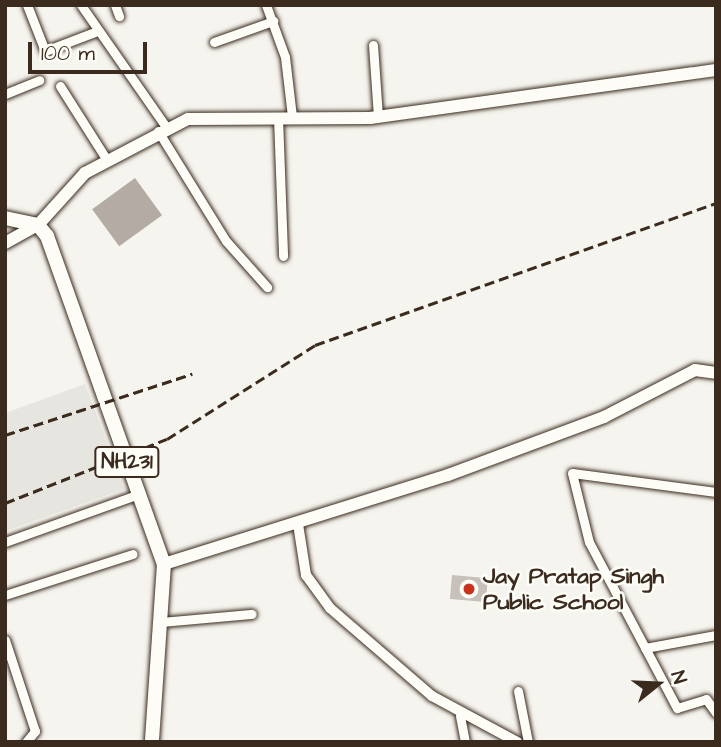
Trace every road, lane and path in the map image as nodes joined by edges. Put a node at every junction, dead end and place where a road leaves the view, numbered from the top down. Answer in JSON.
{"nodes":[{"id":1,"x":26,"y":5,"type":"edge"},
{"id":2,"x":82,"y":5,"type":"edge"},
{"id":3,"x":115,"y":5,"type":"edge"},
{"id":4,"x":266,"y":5,"type":"edge"},
{"id":5,"x":119,"y":16,"type":"dead end"},
{"id":6,"x":273,"y":21,"type":"junction"},
{"id":7,"x":97,"y":31,"type":"junction"},
{"id":8,"x":214,"y":42,"type":"dead end"},
{"id":9,"x":373,"y":45,"type":"dead end"},
{"id":10,"x":716,"y":70,"type":"edge"},
{"id":11,"x":39,"y":80,"type":"dead end"},
{"id":12,"x":60,"y":86,"type":"dead end"},
{"id":13,"x":5,"y":93,"type":"edge"},
{"id":14,"x":278,"y":117,"type":"junction"},
{"id":15,"x":292,"y":117,"type":"junction"},
{"id":16,"x":378,"y":117,"type":"junction"},
{"id":17,"x":162,"y":129,"type":"junction"},
{"id":18,"x":107,"y":160,"type":"junction"},
{"id":19,"x":5,"y":219,"type":"edge"},
{"id":20,"x":38,"y":225,"type":"junction"},
{"id":21,"x":5,"y":243,"type":"edge"},
{"id":22,"x":283,"y":256,"type":"dead end"},
{"id":23,"x":267,"y":287,"type":"dead end"},
{"id":24,"x":716,"y":373,"type":"edge"},
{"id":25,"x":716,"y":492,"type":"edge"},
{"id":26,"x":139,"y":494,"type":"junction"},
{"id":27,"x":298,"y":524,"type":"junction"},
{"id":28,"x":5,"y":542,"type":"edge"},
{"id":29,"x":133,"y":554,"type":"dead end"},
{"id":30,"x":164,"y":564,"type":"junction"},
{"id":31,"x":5,"y":595,"type":"edge"},
{"id":32,"x":252,"y":614,"type":"dead end"},
{"id":33,"x":160,"y":622,"type":"junction"},
{"id":34,"x":716,"y":635,"type":"edge"},
{"id":35,"x":5,"y":640,"type":"edge"},
{"id":36,"x":645,"y":648,"type":"junction"},
{"id":37,"x":518,"y":691,"type":"dead end"},
{"id":38,"x":716,"y":713,"type":"edge"},
{"id":39,"x":460,"y":716,"type":"junction"},
{"id":40,"x":26,"y":742,"type":"edge"},
{"id":41,"x":152,"y":742,"type":"edge"},
{"id":42,"x":465,"y":742,"type":"edge"},
{"id":43,"x":517,"y":742,"type":"edge"},
{"id":44,"x":528,"y":742,"type":"edge"}],
"edges":[{"from":1,"to":7,"type":"street"},
{"from":2,"to":7,"type":"street"},
{"from":3,"to":5,"type":"street"},
{"from":4,"to":6,"type":"street"},
{"from":6,"to":8,"type":"street"},
{"from":6,"to":15,"type":"street"},
{"from":7,"to":17,"type":"street"},
{"from":9,"to":16,"type":"street"},
{"from":10,"to":16,"type":"main road"},
{"from":11,"to":13,"type":"street"},
{"from":12,"to":18,"type":"street"},
{"from":14,"to":15,"type":"main road"},
{"from":14,"to":17,"type":"main road"},
{"from":14,"to":22,"type":"street"},
{"from":15,"to":16,"type":"main road"},
{"from":17,"to":18,"type":"main road"},
{"from":17,"to":23,"type":"street"},
{"from":18,"to":20,"type":"main road"},
{"from":19,"to":20,"type":"highway"},
{"from":20,"to":21,"type":"main road"},
{"from":20,"to":26,"type":"highway","number":"NH231"},
{"from":24,"to":27,"type":"main road"},
{"from":25,"to":36,"type":"street"},
{"from":26,"to":28,"type":"street"},
{"from":26,"to":30,"type":"highway","number":"NH231"},
{"from":27,"to":30,"type":"main road"},
{"from":27,"to":39,"type":"street"},
{"from":29,"to":31,"type":"street"},
{"from":30,"to":33,"type":"highway","number":"NH231"},
{"from":32,"to":33,"type":"street"},
{"from":33,"to":41,"type":"highway","number":"NH231"},
{"from":34,"to":36,"type":"street"},
{"from":35,"to":40,"type":"street"},
{"from":36,"to":38,"type":"street"},
{"from":37,"to":44,"type":"street"},
{"from":39,"to":42,"type":"street"},
{"from":39,"to":43,"type":"street"}]}
